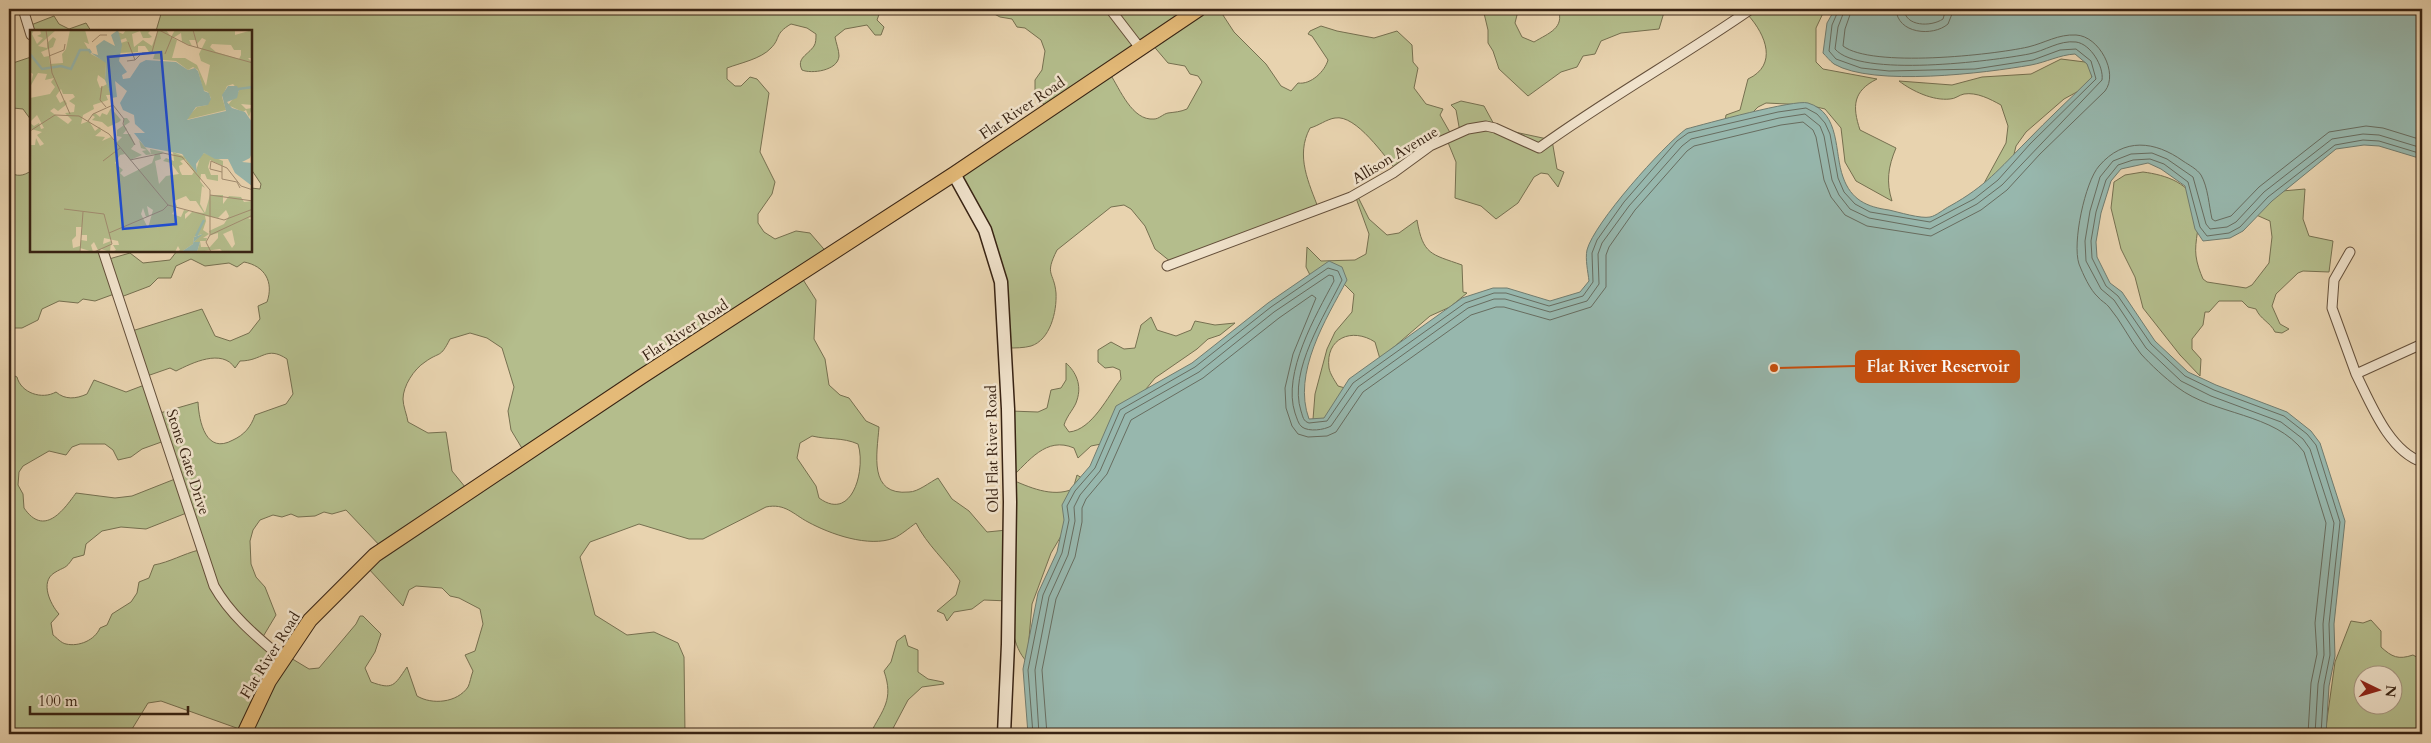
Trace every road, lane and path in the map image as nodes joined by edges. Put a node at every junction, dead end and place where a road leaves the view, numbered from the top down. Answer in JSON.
{"nodes":[{"id":1,"x":23,"y":9,"type":"edge"},
{"id":2,"x":1110,"y":9,"type":"edge"},
{"id":3,"x":1198,"y":9,"type":"edge"},
{"id":4,"x":1751,"y":9,"type":"edge"},
{"id":5,"x":30,"y":32,"type":"edge"},
{"id":6,"x":1140,"y":48,"type":"junction"},
{"id":7,"x":954,"y":174,"type":"junction"},
{"id":8,"x":103,"y":252,"type":"edge"},
{"id":9,"x":2350,"y":252,"type":"dead end"},
{"id":10,"x":1167,"y":266,"type":"dead end"},
{"id":11,"x":2422,"y":344,"type":"edge"},
{"id":12,"x":2356,"y":374,"type":"junction"},
{"id":13,"x":2422,"y":462,"type":"edge"},
{"id":14,"x":283,"y":658,"type":"junction"},
{"id":15,"x":244,"y":734,"type":"edge"},
{"id":16,"x":1004,"y":734,"type":"edge"}],
"edges":[{"from":1,"to":5,"type":"street"},
{"from":2,"to":6,"type":"street"},
{"from":3,"to":6,"type":"main road","name":"Flat River Road"},
{"from":4,"to":10,"type":"street","name":"Allison Avenue"},
{"from":6,"to":7,"type":"main road","name":"Flat River Road"},
{"from":7,"to":14,"type":"main road","name":"Flat River Road"},
{"from":7,"to":16,"type":"street","name":"Old Flat River Road"},
{"from":8,"to":14,"type":"street","name":"Stone Gate Drive"},
{"from":9,"to":12,"type":"street"},
{"from":11,"to":12,"type":"street"},
{"from":12,"to":13,"type":"street"},
{"from":14,"to":15,"type":"main road","name":"Flat River Road"}]}
